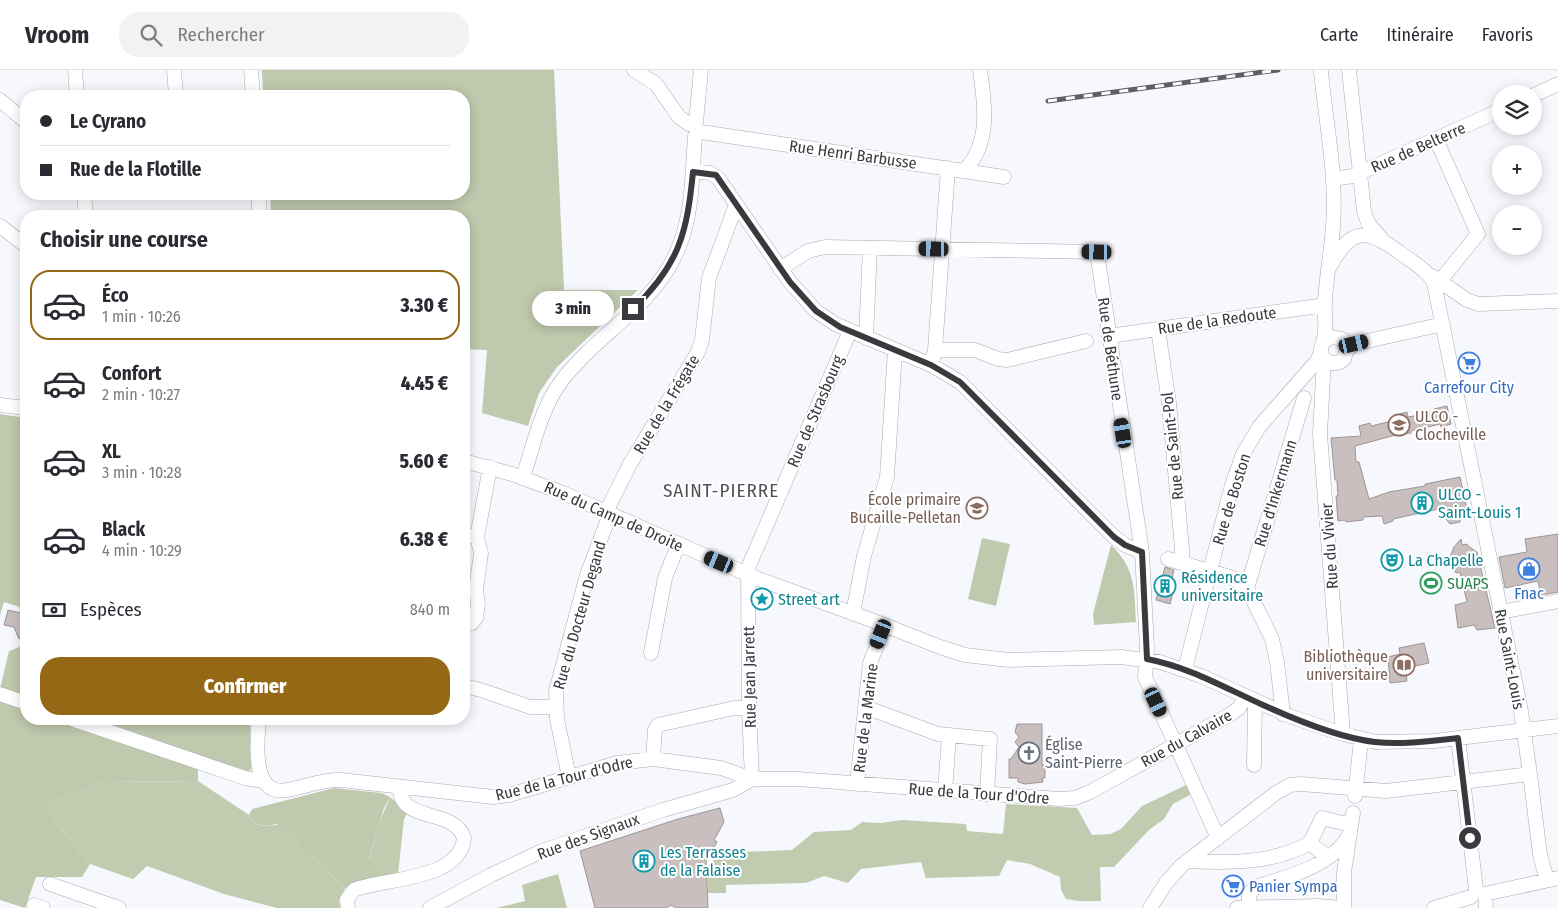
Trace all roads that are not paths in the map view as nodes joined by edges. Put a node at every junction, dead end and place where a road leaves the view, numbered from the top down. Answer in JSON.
{"nodes":[{"id":1,"x":75,"y":70,"type":"edge"},
{"id":2,"x":174,"y":70,"type":"edge"},
{"id":3,"x":252,"y":70,"type":"edge"},
{"id":4,"x":634,"y":70,"type":"edge"},
{"id":5,"x":701,"y":70,"type":"edge"},
{"id":6,"x":980,"y":70,"type":"edge"},
{"id":7,"x":1349,"y":70,"type":"edge"},
{"id":8,"x":1321,"y":72,"type":"dead end"},
{"id":9,"x":1558,"y":84,"type":"edge"},
{"id":10,"x":77,"y":90,"type":"edge"},
{"id":11,"x":176,"y":90,"type":"edge"},
{"id":12,"x":253,"y":90,"type":"edge"},
{"id":13,"x":1542,"y":91,"type":"edge"},
{"id":14,"x":0,"y":100,"type":"edge"},
{"id":15,"x":1492,"y":114,"type":"edge"},
{"id":16,"x":20,"y":117,"type":"edge"},
{"id":17,"x":695,"y":128,"type":"junction"},
{"id":18,"x":1436,"y":139,"type":"junction"},
{"id":19,"x":948,"y":168,"type":"junction"},
{"id":20,"x":964,"y":171,"type":"junction"},
{"id":21,"x":693,"y":172,"type":"junction"},
{"id":22,"x":1361,"y":173,"type":"junction"},
{"id":23,"x":1004,"y":177,"type":"dead end"},
{"id":24,"x":1333,"y":178,"type":"junction"},
{"id":25,"x":736,"y":205,"type":"junction"},
{"id":26,"x":0,"y":226,"type":"edge"},
{"id":27,"x":20,"y":241,"type":"edge"},
{"id":28,"x":1384,"y":241,"type":"junction"},
{"id":29,"x":870,"y":248,"type":"junction"},
{"id":30,"x":942,"y":249,"type":"junction"},
{"id":31,"x":780,"y":268,"type":"junction"},
{"id":32,"x":1328,"y":270,"type":"junction"},
{"id":33,"x":1438,"y":284,"type":"junction"},
{"id":34,"x":1558,"y":300,"type":"edge"},
{"id":35,"x":1325,"y":305,"type":"junction"},
{"id":36,"x":1444,"y":324,"type":"junction"},
{"id":37,"x":1158,"y":329,"type":"junction"},
{"id":38,"x":850,"y":331,"type":"junction"},
{"id":39,"x":1109,"y":336,"type":"junction"},
{"id":40,"x":866,"y":338,"type":"junction"},
{"id":41,"x":1086,"y":341,"type":"dead end"},
{"id":42,"x":895,"y":350,"type":"junction"},
{"id":43,"x":935,"y":350,"type":"junction"},
{"id":44,"x":1348,"y":350,"type":"junction"},
{"id":45,"x":1323,"y":351,"type":"junction"},
{"id":46,"x":931,"y":365,"type":"junction"},
{"id":47,"x":1299,"y":393,"type":"junction"},
{"id":48,"x":0,"y":405,"type":"edge"},
{"id":49,"x":20,"y":407,"type":"edge"},
{"id":50,"x":1320,"y":434,"type":"junction"},
{"id":51,"x":470,"y":462,"type":"edge"},
{"id":52,"x":490,"y":467,"type":"junction"},
{"id":53,"x":523,"y":477,"type":"junction"},
{"id":54,"x":608,"y":513,"type":"junction"},
{"id":55,"x":470,"y":536,"type":"edge"},
{"id":56,"x":678,"y":545,"type":"junction"},
{"id":57,"x":1143,"y":558,"type":"junction"},
{"id":58,"x":1168,"y":559,"type":"dead end"},
{"id":59,"x":1182,"y":563,"type":"junction"},
{"id":60,"x":1210,"y":571,"type":"junction"},
{"id":61,"x":747,"y":574,"type":"junction"},
{"id":62,"x":1247,"y":588,"type":"junction"},
{"id":63,"x":1558,"y":601,"type":"edge"},
{"id":64,"x":1501,"y":612,"type":"junction"},
{"id":65,"x":853,"y":613,"type":"junction"},
{"id":66,"x":470,"y":624,"type":"edge"},
{"id":67,"x":885,"y":625,"type":"junction"},
{"id":68,"x":651,"y":652,"type":"dead end"},
{"id":69,"x":1147,"y":659,"type":"junction"},
{"id":70,"x":1185,"y":669,"type":"junction"},
{"id":71,"x":470,"y":687,"type":"edge"},
{"id":72,"x":0,"y":694,"type":"edge"},
{"id":73,"x":1250,"y":699,"type":"junction"},
{"id":74,"x":20,"y":701,"type":"edge"},
{"id":75,"x":556,"y":707,"type":"junction"},
{"id":76,"x":865,"y":707,"type":"junction"},
{"id":77,"x":749,"y":708,"type":"junction"},
{"id":78,"x":1283,"y":714,"type":"junction"},
{"id":79,"x":90,"y":725,"type":"edge"},
{"id":80,"x":259,"y":725,"type":"edge"},
{"id":81,"x":1558,"y":726,"type":"edge"},
{"id":82,"x":1524,"y":730,"type":"junction"},
{"id":83,"x":1343,"y":734,"type":"junction"},
{"id":84,"x":949,"y":736,"type":"junction"},
{"id":85,"x":1458,"y":738,"type":"junction"},
{"id":86,"x":1361,"y":740,"type":"junction"},
{"id":87,"x":1176,"y":744,"type":"junction"},
{"id":88,"x":653,"y":759,"type":"junction"},
{"id":89,"x":1254,"y":765,"type":"dead end"},
{"id":90,"x":1530,"y":774,"type":"junction"},
{"id":91,"x":569,"y":777,"type":"junction"},
{"id":92,"x":752,"y":779,"type":"junction"},
{"id":93,"x":263,"y":781,"type":"junction"},
{"id":94,"x":1463,"y":782,"type":"junction"},
{"id":95,"x":857,"y":784,"type":"junction"},
{"id":96,"x":400,"y":787,"type":"junction"},
{"id":97,"x":945,"y":791,"type":"junction"},
{"id":98,"x":1355,"y":792,"type":"junction"},
{"id":99,"x":987,"y":794,"type":"junction"},
{"id":100,"x":1069,"y":799,"type":"joint"},
{"id":101,"x":1351,"y":823,"type":"junction"},
{"id":102,"x":1218,"y":838,"type":"junction"},
{"id":103,"x":1310,"y":843,"type":"junction"},
{"id":104,"x":1328,"y":857,"type":"junction"},
{"id":105,"x":1186,"y":862,"type":"junction"},
{"id":106,"x":1552,"y":879,"type":"edge"},
{"id":107,"x":50,"y":884,"type":"dead end"},
{"id":108,"x":1479,"y":900,"type":"edge"},
{"id":109,"x":119,"y":908,"type":"edge"},
{"id":110,"x":348,"y":908,"type":"edge"},
{"id":111,"x":430,"y":908,"type":"edge"},
{"id":112,"x":1150,"y":908,"type":"edge"},
{"id":113,"x":1237,"y":908,"type":"edge"},
{"id":114,"x":1249,"y":908,"type":"edge"},
{"id":115,"x":1343,"y":908,"type":"edge"},
{"id":116,"x":1434,"y":908,"type":"edge"}],
"edges":[{"from":1,"to":10,"type":"street"},
{"from":2,"to":11,"type":"street"},
{"from":3,"to":12,"type":"street"},
{"from":4,"to":17,"type":"street"},
{"from":5,"to":17,"type":"street"},
{"from":6,"to":20,"type":"street"},
{"from":7,"to":22,"type":"street"},
{"from":8,"to":24,"type":"street","name":"Rue du Vivier"},
{"from":9,"to":13,"type":"street"},
{"from":14,"to":16,"type":"street"},
{"from":15,"to":18,"type":"street","name":"Rue de Belterre"},
{"from":17,"to":19,"type":"street","name":"Rue Henri Barbusse"},
{"from":17,"to":21,"type":"street"},
{"from":18,"to":22,"type":"street","name":"Rue de Belterre"},
{"from":18,"to":33,"type":"street"},
{"from":19,"to":20,"type":"street","name":"Rue Henri Barbusse"},
{"from":19,"to":30,"type":"street"},
{"from":20,"to":23,"type":"street","name":"Rue Henri Barbusse"},
{"from":21,"to":25,"type":"street"},
{"from":21,"to":53,"type":"street"},
{"from":22,"to":24,"type":"street","name":"Rue de Belterre"},
{"from":22,"to":28,"type":"street"},
{"from":24,"to":32,"type":"street","name":"Rue du Vivier"},
{"from":25,"to":31,"type":"street"},
{"from":25,"to":54,"type":"street","name":"Rue de la Frégate"},
{"from":26,"to":27,"type":"street"},
{"from":28,"to":32,"type":"street"},
{"from":28,"to":33,"type":"street"},
{"from":29,"to":30,"type":"street"},
{"from":29,"to":31,"type":"street"},
{"from":29,"to":40,"type":"street"},
{"from":30,"to":39,"type":"street","name":"Rue de Béthune"},
{"from":30,"to":43,"type":"street"},
{"from":31,"to":38,"type":"street"},
{"from":32,"to":35,"type":"street","name":"Rue du Vivier"},
{"from":33,"to":34,"type":"street"},
{"from":33,"to":36,"type":"street","name":"Rue Saint-Louis"},
{"from":35,"to":37,"type":"street","name":"Rue de la Redoute"},
{"from":35,"to":45,"type":"street","name":"Rue du Vivier"},
{"from":36,"to":44,"type":"street"},
{"from":36,"to":64,"type":"street","name":"Rue Saint-Louis"},
{"from":37,"to":39,"type":"street","name":"Rue de la Redoute"},
{"from":37,"to":59,"type":"street","name":"Rue de Saint-Pol"},
{"from":38,"to":40,"type":"street"},
{"from":38,"to":61,"type":"street","name":"Rue de Strasbourg"},
{"from":39,"to":57,"type":"street","name":"Rue de Béthune"},
{"from":40,"to":42,"type":"street"},
{"from":41,"to":43,"type":"street"},
{"from":42,"to":46,"type":"street"},
{"from":42,"to":65,"type":"street"},
{"from":43,"to":46,"type":"street"},
{"from":44,"to":45,"type":"street"},
{"from":44,"to":45,"type":"street"},
{"from":45,"to":47,"type":"street","name":"Rue de Boston"},
{"from":45,"to":50,"type":"street","name":"Rue du Vivier"},
{"from":46,"to":57,"type":"street"},
{"from":47,"to":50,"type":"street"},
{"from":47,"to":60,"type":"street","name":"Rue de Boston"},
{"from":47,"to":62,"type":"street","name":"Rue d'Inkermann"},
{"from":48,"to":49,"type":"street"},
{"from":50,"to":83,"type":"street","name":"Rue du Vivier"},
{"from":51,"to":52,"type":"street","name":"Rue du Camp de Droite"},
{"from":52,"to":53,"type":"street","name":"Rue du Camp de Droite"},
{"from":52,"to":55,"type":"street"},
{"from":53,"to":54,"type":"street","name":"Rue du Camp de Droite"},
{"from":54,"to":56,"type":"street","name":"Rue du Camp de Droite"},
{"from":54,"to":75,"type":"street","name":"Rue du Docteur Degand"},
{"from":55,"to":66,"type":"street"},
{"from":56,"to":61,"type":"street","name":"Rue du Camp de Droite"},
{"from":56,"to":68,"type":"street"},
{"from":57,"to":69,"type":"street","name":"Rue de Béthune"},
{"from":58,"to":59,"type":"street"},
{"from":59,"to":60,"type":"street"},
{"from":60,"to":62,"type":"street"},
{"from":60,"to":70,"type":"street","name":"Rue de Boston"},
{"from":61,"to":65,"type":"street","name":"Rue du Camp de Droite"},
{"from":61,"to":77,"type":"street","name":"Rue Jean Jarrett"},
{"from":62,"to":78,"type":"street"},
{"from":63,"to":64,"type":"street"},
{"from":64,"to":82,"type":"street","name":"Rue Saint-Louis"},
{"from":65,"to":67,"type":"street","name":"Rue du Camp de Droite"},
{"from":67,"to":69,"type":"street","name":"Rue du Camp de Droite"},
{"from":67,"to":76,"type":"street","name":"Rue de la Marine"},
{"from":69,"to":70,"type":"street","name":"Rue du Camp de Droite"},
{"from":69,"to":87,"type":"street","name":"Rue de Béthune"},
{"from":70,"to":73,"type":"street","name":"Rue du Camp de Droite"},
{"from":71,"to":75,"type":"street"},
{"from":72,"to":74,"type":"street"},
{"from":73,"to":78,"type":"street","name":"Rue du Camp de Droite"},
{"from":73,"to":87,"type":"street","name":"Rue du Calvaire"},
{"from":73,"to":89,"type":"street"},
{"from":75,"to":91,"type":"street","name":"Rue du Docteur Degand"},
{"from":76,"to":84,"type":"street"},
{"from":76,"to":95,"type":"street","name":"Rue de la Marine"},
{"from":77,"to":88,"type":"street"},
{"from":77,"to":92,"type":"street","name":"Rue Jean Jarrett"},
{"from":78,"to":83,"type":"street","name":"Rue du Camp de Droite"},
{"from":79,"to":93,"type":"street","name":"Rue de la Tour d'Odre"},
{"from":80,"to":93,"type":"street"},
{"from":81,"to":82,"type":"street","name":"Rue du Camp de Droite"},
{"from":82,"to":85,"type":"street","name":"Rue du Camp de Droite"},
{"from":82,"to":90,"type":"street","name":"Rue Saint-Louis"},
{"from":83,"to":86,"type":"street","name":"Rue du Camp de Droite"},
{"from":84,"to":97,"type":"street"},
{"from":84,"to":99,"type":"street"},
{"from":85,"to":86,"type":"street","name":"Rue du Camp de Droite"},
{"from":85,"to":94,"type":"street"},
{"from":86,"to":98,"type":"street"},
{"from":87,"to":100,"type":"street","name":"Rue du Calvaire"},
{"from":87,"to":102,"type":"street","name":"Rue de Béthune"},
{"from":88,"to":91,"type":"street","name":"Rue de la Tour d'Odre"},
{"from":88,"to":92,"type":"street","name":"Rue de la Tour d'Odre"},
{"from":90,"to":94,"type":"street"},
{"from":90,"to":106,"type":"street","name":"Rue Saint-Louis"},
{"from":91,"to":96,"type":"street","name":"Rue de la Tour d'Odre"},
{"from":92,"to":95,"type":"street","name":"Rue de la Tour d'Odre"},
{"from":92,"to":111,"type":"street","name":"Rue des Signaux"},
{"from":93,"to":96,"type":"street","name":"Rue de la Tour d'Odre"},
{"from":94,"to":98,"type":"street"},
{"from":94,"to":108,"type":"street"},
{"from":95,"to":97,"type":"street","name":"Rue de la Tour d'Odre"},
{"from":96,"to":110,"type":"street"},
{"from":97,"to":99,"type":"street","name":"Rue de la Tour d'Odre"},
{"from":98,"to":102,"type":"street"},
{"from":99,"to":100,"type":"street","name":"Rue de la Tour d'Odre"},
{"from":101,"to":103,"type":"street"},
{"from":101,"to":104,"type":"street"},
{"from":101,"to":115,"type":"street"},
{"from":102,"to":105,"type":"street"},
{"from":103,"to":104,"type":"street"},
{"from":103,"to":105,"type":"street"},
{"from":104,"to":114,"type":"street"},
{"from":105,"to":112,"type":"street"},
{"from":106,"to":108,"type":"street"},
{"from":107,"to":109,"type":"street"},
{"from":108,"to":116,"type":"street"},
{"from":113,"to":114,"type":"street"},
{"from":114,"to":115,"type":"street"}]}
